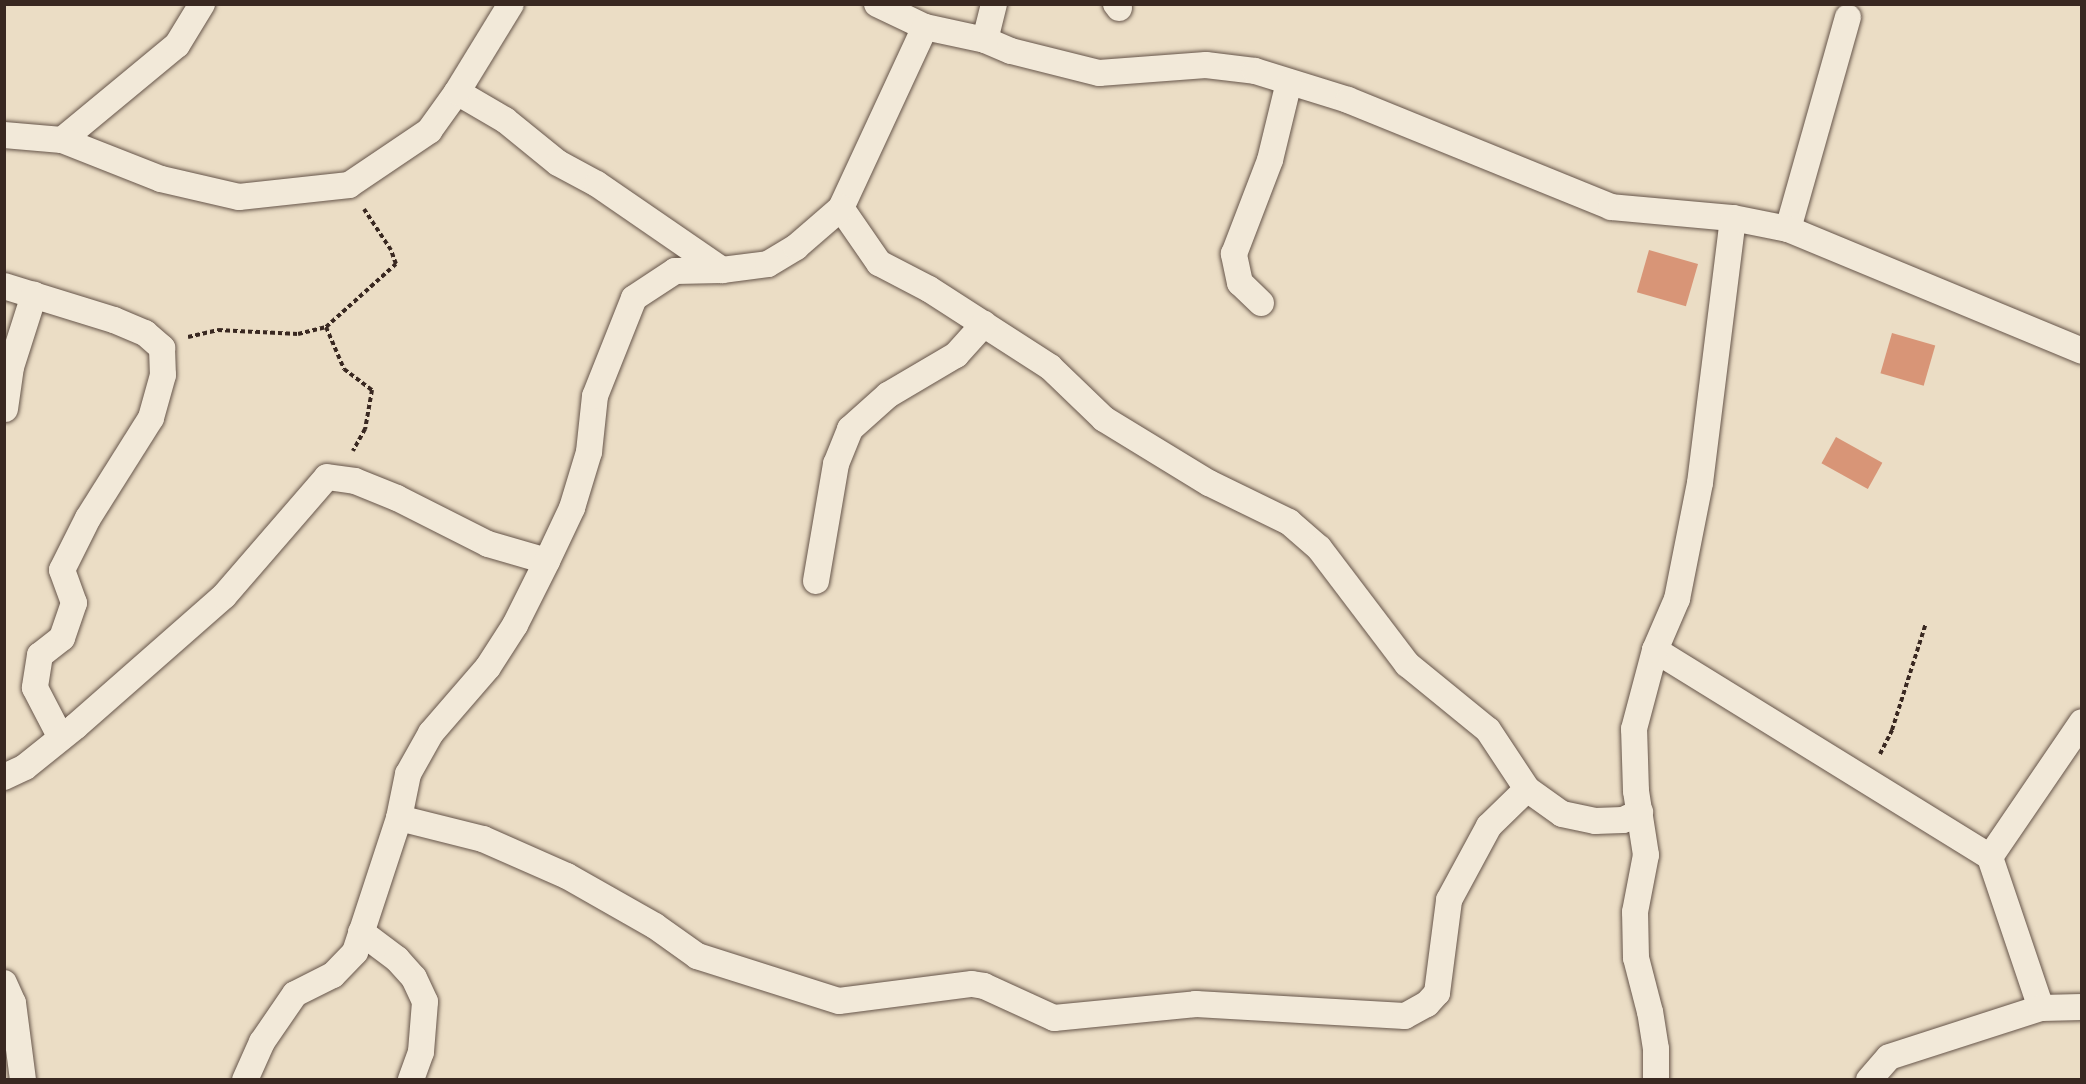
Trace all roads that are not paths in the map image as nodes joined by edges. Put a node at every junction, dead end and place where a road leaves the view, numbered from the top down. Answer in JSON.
{"nodes":[{"id":1,"x":202,"y":4,"type":"edge"},
{"id":2,"x":511,"y":4,"type":"edge"},
{"id":3,"x":877,"y":4,"type":"edge"},
{"id":4,"x":994,"y":4,"type":"edge"},
{"id":5,"x":1848,"y":16,"type":"dead end"},
{"id":6,"x":925,"y":27,"type":"junction"},
{"id":7,"x":985,"y":40,"type":"junction"},
{"id":8,"x":1288,"y":82,"type":"junction"},
{"id":9,"x":457,"y":92,"type":"junction"},
{"id":10,"x":4,"y":135,"type":"edge"},
{"id":11,"x":62,"y":140,"type":"junction"},
{"id":12,"x":841,"y":208,"type":"junction"},
{"id":13,"x":1733,"y":218,"type":"junction"},
{"id":14,"x":1788,"y":229,"type":"junction"},
{"id":15,"x":722,"y":270,"type":"junction"},
{"id":16,"x":4,"y":286,"type":"edge"},
{"id":17,"x":34,"y":295,"type":"junction"},
{"id":18,"x":1261,"y":303,"type":"dead end"},
{"id":19,"x":984,"y":324,"type":"junction"},
{"id":20,"x":2082,"y":351,"type":"edge"},
{"id":21,"x":5,"y":409,"type":"edge"},
{"id":22,"x":547,"y":561,"type":"junction"},
{"id":23,"x":816,"y":581,"type":"dead end"},
{"id":24,"x":1655,"y":650,"type":"junction"},
{"id":25,"x":2082,"y":722,"type":"edge"},
{"id":26,"x":61,"y":738,"type":"junction"},
{"id":27,"x":4,"y":777,"type":"edge"},
{"id":28,"x":1527,"y":789,"type":"junction"},
{"id":29,"x":1640,"y":812,"type":"junction"},
{"id":30,"x":399,"y":818,"type":"junction"},
{"id":31,"x":1990,"y":857,"type":"junction"},
{"id":32,"x":361,"y":932,"type":"junction"},
{"id":33,"x":4,"y":983,"type":"edge"},
{"id":34,"x":2082,"y":1007,"type":"edge"},
{"id":35,"x":2041,"y":1008,"type":"junction"},
{"id":36,"x":23,"y":1080,"type":"edge"},
{"id":37,"x":245,"y":1080,"type":"edge"},
{"id":38,"x":411,"y":1080,"type":"edge"},
{"id":39,"x":1656,"y":1080,"type":"edge"},
{"id":40,"x":1869,"y":1080,"type":"edge"}],
"edges":[{"from":1,"to":11,"type":"street"},
{"from":2,"to":9,"type":"street"},
{"from":3,"to":6,"type":"street"},
{"from":4,"to":7,"type":"street"},
{"from":5,"to":14,"type":"street"},
{"from":6,"to":7,"type":"street"},
{"from":6,"to":12,"type":"street"},
{"from":7,"to":8,"type":"street"},
{"from":8,"to":13,"type":"street"},
{"from":8,"to":18,"type":"street"},
{"from":9,"to":11,"type":"street"},
{"from":9,"to":15,"type":"street"},
{"from":10,"to":11,"type":"street"},
{"from":12,"to":15,"type":"street"},
{"from":12,"to":19,"type":"street"},
{"from":13,"to":14,"type":"street"},
{"from":13,"to":24,"type":"street"},
{"from":14,"to":20,"type":"street"},
{"from":15,"to":22,"type":"street"},
{"from":16,"to":17,"type":"street"},
{"from":17,"to":21,"type":"street"},
{"from":17,"to":26,"type":"street"},
{"from":19,"to":23,"type":"street"},
{"from":19,"to":28,"type":"street"},
{"from":22,"to":26,"type":"street"},
{"from":22,"to":30,"type":"street"},
{"from":24,"to":29,"type":"street"},
{"from":24,"to":31,"type":"street"},
{"from":25,"to":31,"type":"street"},
{"from":26,"to":27,"type":"street"},
{"from":28,"to":29,"type":"street"},
{"from":28,"to":30,"type":"street"},
{"from":29,"to":39,"type":"street"},
{"from":30,"to":32,"type":"street"},
{"from":31,"to":35,"type":"street"},
{"from":32,"to":37,"type":"street"},
{"from":32,"to":38,"type":"street"},
{"from":33,"to":36,"type":"street"},
{"from":34,"to":35,"type":"street"},
{"from":35,"to":40,"type":"street"}]}
